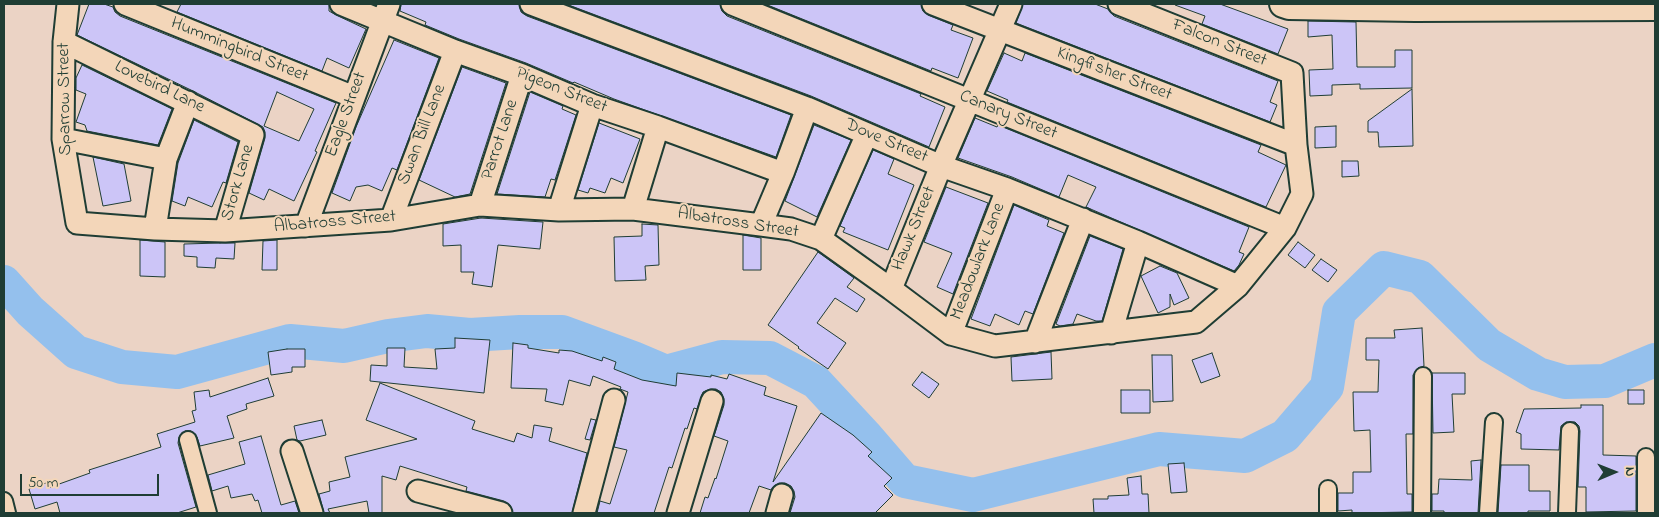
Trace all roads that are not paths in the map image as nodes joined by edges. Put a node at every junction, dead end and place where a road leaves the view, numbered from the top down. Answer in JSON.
{"nodes":[{"id":1,"x":68,"y":4,"type":"edge"},
{"id":2,"x":125,"y":4,"type":"edge"},
{"id":3,"x":341,"y":4,"type":"edge"},
{"id":4,"x":532,"y":4,"type":"edge"},
{"id":5,"x":732,"y":4,"type":"edge"},
{"id":6,"x":933,"y":4,"type":"edge"},
{"id":7,"x":1011,"y":4,"type":"edge"},
{"id":8,"x":1118,"y":4,"type":"edge"},
{"id":9,"x":1283,"y":4,"type":"edge"},
{"id":10,"x":1655,"y":7,"type":"edge"},
{"id":11,"x":386,"y":12,"type":"edge"},
{"id":12,"x":999,"y":31,"type":"junction"},
{"id":13,"x":64,"y":42,"type":"junction"},
{"id":14,"x":455,"y":51,"type":"junction"},
{"id":15,"x":1292,"y":73,"type":"joint"},
{"id":16,"x":522,"y":75,"type":"junction"},
{"id":17,"x":354,"y":97,"type":"junction"},
{"id":18,"x":969,"y":100,"type":"junction"},
{"id":19,"x":188,"y":102,"type":"junction"},
{"id":20,"x":592,"y":105,"type":"junction"},
{"id":21,"x":807,"y":108,"type":"junction"},
{"id":22,"x":658,"y":127,"type":"junction"},
{"id":23,"x":867,"y":134,"type":"junction"},
{"id":24,"x":253,"y":136,"type":"joint"},
{"id":25,"x":63,"y":139,"type":"junction"},
{"id":26,"x":1296,"y":145,"type":"junction"},
{"id":27,"x":166,"y":159,"type":"junction"},
{"id":28,"x":941,"y":166,"type":"junction"},
{"id":29,"x":783,"y":173,"type":"junction"},
{"id":30,"x":1008,"y":189,"type":"junction"},
{"id":31,"x":480,"y":205,"type":"junction"},
{"id":32,"x":633,"y":209,"type":"junction"},
{"id":33,"x":559,"y":210,"type":"junction"},
{"id":34,"x":1083,"y":219,"type":"junction"},
{"id":35,"x":391,"y":220,"type":"junction"},
{"id":36,"x":78,"y":223,"type":"joint"},
{"id":37,"x":761,"y":225,"type":"junction"},
{"id":38,"x":306,"y":226,"type":"junction"},
{"id":39,"x":1285,"y":228,"type":"junction"},
{"id":40,"x":155,"y":229,"type":"junction"},
{"id":41,"x":225,"y":231,"type":"junction"},
{"id":42,"x":821,"y":239,"type":"junction"},
{"id":43,"x":1138,"y":242,"type":"junction"},
{"id":44,"x":1238,"y":286,"type":"junction"},
{"id":45,"x":891,"y":289,"type":"junction"},
{"id":46,"x":1111,"y":333,"type":"junction"},
{"id":47,"x":951,"y":334,"type":"junction"},
{"id":48,"x":1035,"y":342,"type":"junction"},
{"id":49,"x":1423,"y":376,"type":"dead end"},
{"id":50,"x":614,"y":400,"type":"dead end"},
{"id":51,"x":712,"y":401,"type":"dead end"},
{"id":52,"x":1494,"y":422,"type":"dead end"},
{"id":53,"x":1570,"y":431,"type":"dead end"},
{"id":54,"x":188,"y":440,"type":"dead end"},
{"id":55,"x":292,"y":451,"type":"dead end"},
{"id":56,"x":1646,"y":457,"type":"dead end"},
{"id":57,"x":1328,"y":489,"type":"dead end"},
{"id":58,"x":418,"y":491,"type":"dead end"},
{"id":59,"x":4,"y":501,"type":"edge"},
{"id":60,"x":202,"y":512,"type":"edge"},
{"id":61,"x":7,"y":513,"type":"edge"},
{"id":62,"x":312,"y":513,"type":"edge"},
{"id":63,"x":501,"y":513,"type":"edge"},
{"id":64,"x":584,"y":513,"type":"edge"},
{"id":65,"x":678,"y":513,"type":"edge"},
{"id":66,"x":1328,"y":513,"type":"edge"},
{"id":67,"x":1422,"y":513,"type":"edge"},
{"id":68,"x":1488,"y":513,"type":"edge"},
{"id":69,"x":1567,"y":513,"type":"edge"},
{"id":70,"x":1646,"y":513,"type":"edge"}],
"edges":[{"from":1,"to":13,"type":"street","name":"Sparrow Street"},
{"from":2,"to":17,"type":"street","name":"Hummingbird Street"},
{"from":3,"to":11,"type":"street","name":"Pigeon Street"},
{"from":4,"to":21,"type":"street","name":"Dove Street"},
{"from":5,"to":18,"type":"street","name":"Canary Street"},
{"from":6,"to":12,"type":"street","name":"Kingfisher Street"},
{"from":7,"to":12,"type":"street","name":"Hawk Street"},
{"from":8,"to":15,"type":"street","name":"Falcon Street"},
{"from":9,"to":10,"type":"street"},
{"from":11,"to":14,"type":"street","name":"Pigeon Street"},
{"from":11,"to":17,"type":"street","name":"Eagle Street"},
{"from":12,"to":18,"type":"street","name":"Hawk Street"},
{"from":12,"to":26,"type":"street","name":"Kingfisher Street"},
{"from":13,"to":19,"type":"street","name":"Lovebird Lane"},
{"from":13,"to":25,"type":"street","name":"Sparrow Street"},
{"from":14,"to":16,"type":"street","name":"Pigeon Street"},
{"from":14,"to":35,"type":"street","name":"Swan Bill Lane"},
{"from":15,"to":26,"type":"street","name":"Albatross Street"},
{"from":16,"to":20,"type":"street","name":"Pigeon Street"},
{"from":16,"to":31,"type":"street","name":"Parrot Lane"},
{"from":17,"to":38,"type":"street","name":"Eagle Street"},
{"from":18,"to":28,"type":"street","name":"Hawk Street"},
{"from":18,"to":39,"type":"street","name":"Canary Street"},
{"from":19,"to":24,"type":"street","name":"Lovebird Lane"},
{"from":19,"to":27,"type":"street"},
{"from":20,"to":22,"type":"street","name":"Pigeon Street"},
{"from":20,"to":33,"type":"street"},
{"from":21,"to":23,"type":"street","name":"Dove Street"},
{"from":21,"to":29,"type":"street"},
{"from":22,"to":29,"type":"street","name":"Pigeon Street"},
{"from":22,"to":32,"type":"street"},
{"from":23,"to":28,"type":"street","name":"Dove Street"},
{"from":23,"to":42,"type":"street"},
{"from":24,"to":41,"type":"street","name":"Stork Lane"},
{"from":25,"to":27,"type":"street"},
{"from":25,"to":36,"type":"street","name":"Sparrow Street"},
{"from":26,"to":39,"type":"street","name":"Albatross Street"},
{"from":27,"to":40,"type":"street"},
{"from":28,"to":30,"type":"street","name":"Dove Street"},
{"from":28,"to":45,"type":"street","name":"Hawk Street"},
{"from":29,"to":37,"type":"street"},
{"from":30,"to":34,"type":"street","name":"Dove Street"},
{"from":30,"to":47,"type":"street","name":"Meadowlark Lane"},
{"from":31,"to":33,"type":"street","name":"Albatross Street"},
{"from":31,"to":35,"type":"street","name":"Albatross Street"},
{"from":32,"to":33,"type":"street","name":"Albatross Street"},
{"from":32,"to":37,"type":"street","name":"Albatross Street"},
{"from":34,"to":43,"type":"street","name":"Dove Street"},
{"from":34,"to":48,"type":"street"},
{"from":35,"to":38,"type":"street","name":"Albatross Street"},
{"from":36,"to":40,"type":"street","name":"Albatross Street"},
{"from":37,"to":42,"type":"street","name":"Albatross Street"},
{"from":38,"to":41,"type":"street","name":"Albatross Street"},
{"from":39,"to":44,"type":"street","name":"Albatross Street"},
{"from":40,"to":41,"type":"street","name":"Albatross Street"},
{"from":42,"to":45,"type":"street","name":"Albatross Street"},
{"from":43,"to":44,"type":"street","name":"Dove Street"},
{"from":43,"to":46,"type":"street"},
{"from":44,"to":46,"type":"street","name":"Albatross Street"},
{"from":45,"to":47,"type":"street","name":"Albatross Street"},
{"from":46,"to":48,"type":"street","name":"Albatross Street"},
{"from":47,"to":48,"type":"street","name":"Albatross Street"},
{"from":49,"to":67,"type":"street"},
{"from":50,"to":64,"type":"street"},
{"from":51,"to":65,"type":"street"},
{"from":52,"to":68,"type":"street"},
{"from":53,"to":69,"type":"street"},
{"from":54,"to":60,"type":"street"},
{"from":55,"to":62,"type":"street"},
{"from":56,"to":70,"type":"street"},
{"from":57,"to":66,"type":"street"},
{"from":58,"to":63,"type":"street"},
{"from":59,"to":61,"type":"street"}]}
